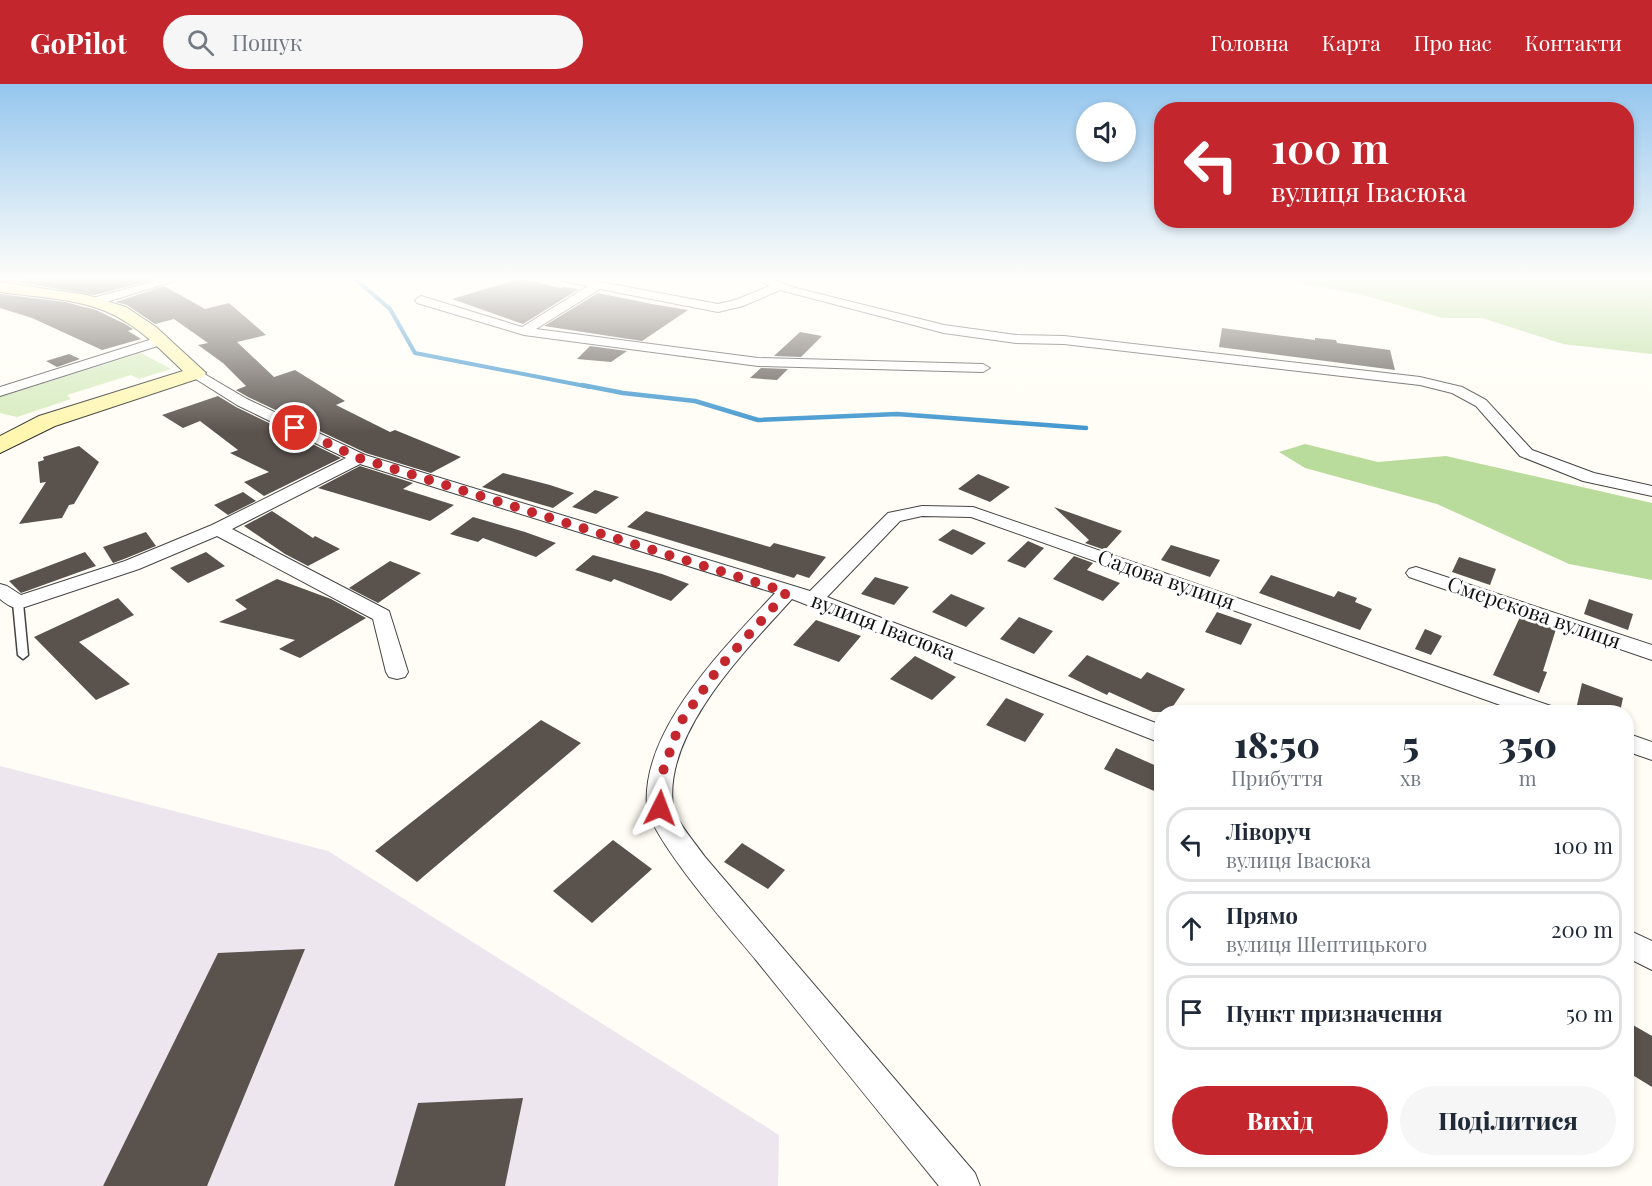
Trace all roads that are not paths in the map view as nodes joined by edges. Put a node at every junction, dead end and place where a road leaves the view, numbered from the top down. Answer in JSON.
{"nodes":[{"id":1,"x":148,"y":329,"type":"edge"},
{"id":2,"x":519,"y":329,"type":"edge"},
{"id":3,"x":947,"y":329,"type":"edge"},
{"id":4,"x":524,"y":331,"type":"joint"},
{"id":5,"x":162,"y":340,"type":"junction"},
{"id":6,"x":983,"y":368,"type":"dead end"},
{"id":7,"x":196,"y":373,"type":"junction"},
{"id":8,"x":0,"y":392,"type":"edge"},
{"id":9,"x":0,"y":446,"type":"edge"},
{"id":10,"x":359,"y":458,"type":"junction"},
{"id":11,"x":1652,"y":491,"type":"edge"},
{"id":12,"x":219,"y":528,"type":"junction"},
{"id":13,"x":1416,"y":573,"type":"dead end"},
{"id":14,"x":0,"y":590,"type":"edge"},
{"id":15,"x":787,"y":592,"type":"junction"},
{"id":16,"x":814,"y":599,"type":"junction"},
{"id":17,"x":18,"y":603,"type":"junction"},
{"id":18,"x":1652,"y":653,"type":"edge"},
{"id":19,"x":23,"y":655,"type":"dead end"},
{"id":20,"x":397,"y":672,"type":"dead end"},
{"id":21,"x":1523,"y":705,"type":"edge"},
{"id":22,"x":1154,"y":731,"type":"edge"},
{"id":23,"x":1634,"y":744,"type":"edge"},
{"id":24,"x":1652,"y":751,"type":"edge"},
{"id":25,"x":1634,"y":946,"type":"edge"},
{"id":26,"x":1652,"y":956,"type":"edge"},
{"id":27,"x":962,"y":1186,"type":"edge"}],
"edges":[{"from":1,"to":5,"type":"street"},
{"from":2,"to":4,"type":"street"},
{"from":3,"to":11,"type":"street"},
{"from":4,"to":6,"type":"street"},
{"from":5,"to":7,"type":"street"},
{"from":5,"to":8,"type":"street"},
{"from":7,"to":9,"type":"street"},
{"from":7,"to":10,"type":"street","name":"вулиця Івасюка"},
{"from":10,"to":12,"type":"street"},
{"from":10,"to":15,"type":"street","name":"вулиця Івасюка"},
{"from":12,"to":17,"type":"street"},
{"from":12,"to":20,"type":"street"},
{"from":13,"to":18,"type":"street","name":"Смерекова вулиця"},
{"from":14,"to":17,"type":"street"},
{"from":15,"to":16,"type":"street","name":"вулиця Івасюка"},
{"from":15,"to":27,"type":"street"},
{"from":16,"to":21,"type":"street","name":"Садова вулиця"},
{"from":16,"to":22,"type":"street","name":"вулиця Івасюка"},
{"from":17,"to":19,"type":"lane"},
{"from":23,"to":24,"type":"street"},
{"from":25,"to":26,"type":"street"}]}
